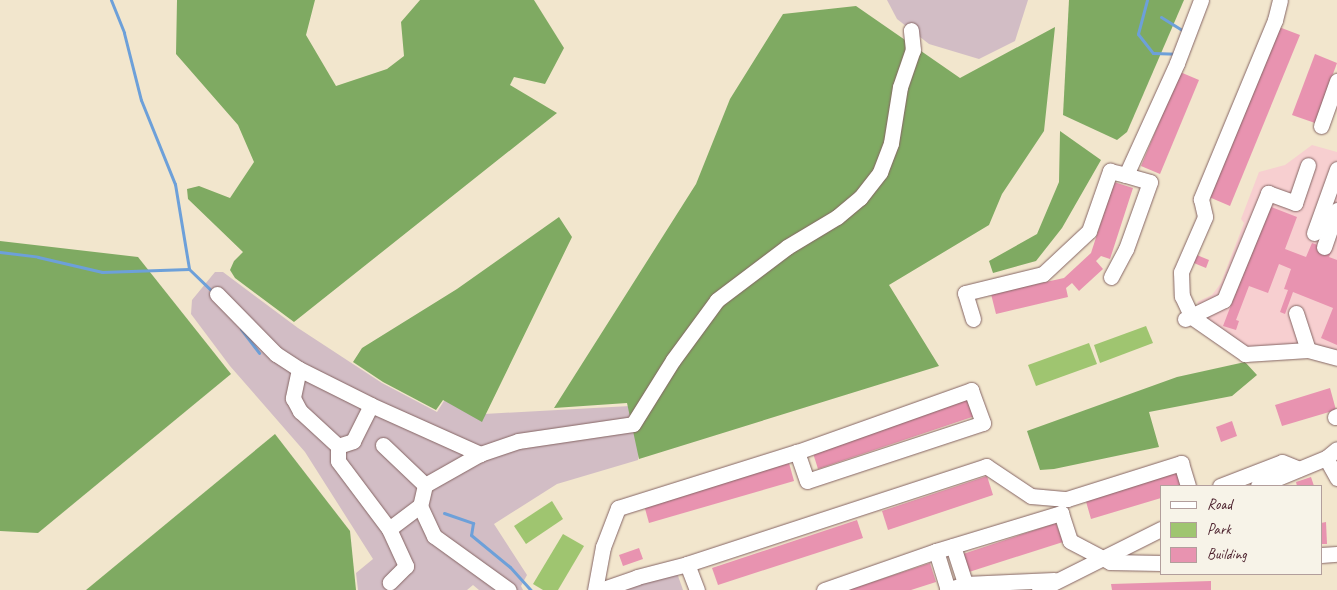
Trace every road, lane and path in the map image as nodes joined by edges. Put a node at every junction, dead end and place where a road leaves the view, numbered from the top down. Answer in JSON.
{"nodes":[{"id":1,"x":1201,"y":0,"type":"edge"},
{"id":2,"x":1280,"y":0,"type":"edge"},
{"id":3,"x":911,"y":30,"type":"dead end"},
{"id":4,"x":1337,"y":81,"type":"edge"},
{"id":5,"x":1321,"y":126,"type":"dead end"},
{"id":6,"x":1308,"y":165,"type":"dead end"},
{"id":7,"x":1337,"y":169,"type":"edge"},
{"id":8,"x":1126,"y":175,"type":"junction"},
{"id":9,"x":1337,"y":210,"type":"edge"},
{"id":10,"x":1314,"y":233,"type":"dead end"},
{"id":11,"x":1324,"y":247,"type":"dead end"},
{"id":12,"x":1111,"y":277,"type":"dead end"},
{"id":13,"x":217,"y":294,"type":"dead end"},
{"id":14,"x":1296,"y":313,"type":"dead end"},
{"id":15,"x":1188,"y":318,"type":"junction"},
{"id":16,"x":973,"y":319,"type":"dead end"},
{"id":17,"x":1308,"y":350,"type":"junction"},
{"id":18,"x":1337,"y":358,"type":"edge"},
{"id":19,"x":299,"y":370,"type":"junction"},
{"id":20,"x":371,"y":405,"type":"junction"},
{"id":21,"x":383,"y":445,"type":"dead end"},
{"id":22,"x":338,"y":446,"type":"junction"},
{"id":23,"x":797,"y":452,"type":"junction"},
{"id":24,"x":1331,"y":453,"type":"edge"},
{"id":25,"x":480,"y":454,"type":"junction"},
{"id":26,"x":1299,"y":469,"type":"junction"},
{"id":27,"x":1337,"y":478,"type":"edge"},
{"id":28,"x":425,"y":485,"type":"junction"},
{"id":29,"x":1188,"y":485,"type":"edge"},
{"id":30,"x":1223,"y":485,"type":"edge"},
{"id":31,"x":1260,"y":485,"type":"edge"},
{"id":32,"x":420,"y":506,"type":"junction"},
{"id":33,"x":389,"y":529,"type":"junction"},
{"id":34,"x":1160,"y":529,"type":"edge"},
{"id":35,"x":953,"y":546,"type":"junction"},
{"id":36,"x":936,"y":551,"type":"junction"},
{"id":37,"x":1337,"y":554,"type":"edge"},
{"id":38,"x":1322,"y":555,"type":"edge"},
{"id":39,"x":1101,"y":557,"type":"junction"},
{"id":40,"x":1160,"y":563,"type":"edge"},
{"id":41,"x":687,"y":564,"type":"junction"},
{"id":42,"x":1059,"y":579,"type":"junction"},
{"id":43,"x":390,"y":582,"type":"dead end"},
{"id":44,"x":964,"y":584,"type":"junction"},
{"id":45,"x":508,"y":590,"type":"edge"},
{"id":46,"x":595,"y":590,"type":"edge"},
{"id":47,"x":600,"y":590,"type":"edge"},
{"id":48,"x":697,"y":590,"type":"edge"},
{"id":49,"x":824,"y":590,"type":"edge"},
{"id":50,"x":947,"y":590,"type":"edge"},
{"id":51,"x":1039,"y":590,"type":"edge"}],
"edges":[{"from":1,"to":8,"type":"street"},
{"from":2,"to":15,"type":"street"},
{"from":3,"to":25,"type":"street"},
{"from":4,"to":5,"type":"street"},
{"from":6,"to":15,"type":"street"},
{"from":7,"to":10,"type":"street"},
{"from":8,"to":12,"type":"street"},
{"from":8,"to":16,"type":"street"},
{"from":9,"to":11,"type":"street"},
{"from":13,"to":19,"type":"street"},
{"from":14,"to":17,"type":"street"},
{"from":15,"to":17,"type":"street"},
{"from":17,"to":18,"type":"street"},
{"from":19,"to":20,"type":"street"},
{"from":19,"to":22,"type":"street"},
{"from":20,"to":22,"type":"street"},
{"from":20,"to":25,"type":"street"},
{"from":21,"to":28,"type":"street"},
{"from":22,"to":33,"type":"street"},
{"from":23,"to":23,"type":"street"},
{"from":23,"to":46,"type":"street"},
{"from":24,"to":26,"type":"street"},
{"from":24,"to":27,"type":"street"},
{"from":25,"to":28,"type":"street"},
{"from":26,"to":30,"type":"street"},
{"from":26,"to":31,"type":"street"},
{"from":28,"to":32,"type":"street"},
{"from":29,"to":41,"type":"street"},
{"from":32,"to":33,"type":"street"},
{"from":32,"to":45,"type":"street"},
{"from":33,"to":43,"type":"street"},
{"from":34,"to":39,"type":"street"},
{"from":35,"to":36,"type":"street"},
{"from":35,"to":39,"type":"street"},
{"from":35,"to":44,"type":"street"},
{"from":36,"to":49,"type":"street"},
{"from":36,"to":50,"type":"street"},
{"from":37,"to":38,"type":"street"},
{"from":39,"to":40,"type":"street"},
{"from":39,"to":42,"type":"street"},
{"from":41,"to":47,"type":"street"},
{"from":41,"to":48,"type":"street"},
{"from":42,"to":44,"type":"street"},
{"from":42,"to":51,"type":"street"},
{"from":44,"to":50,"type":"street"}]}
